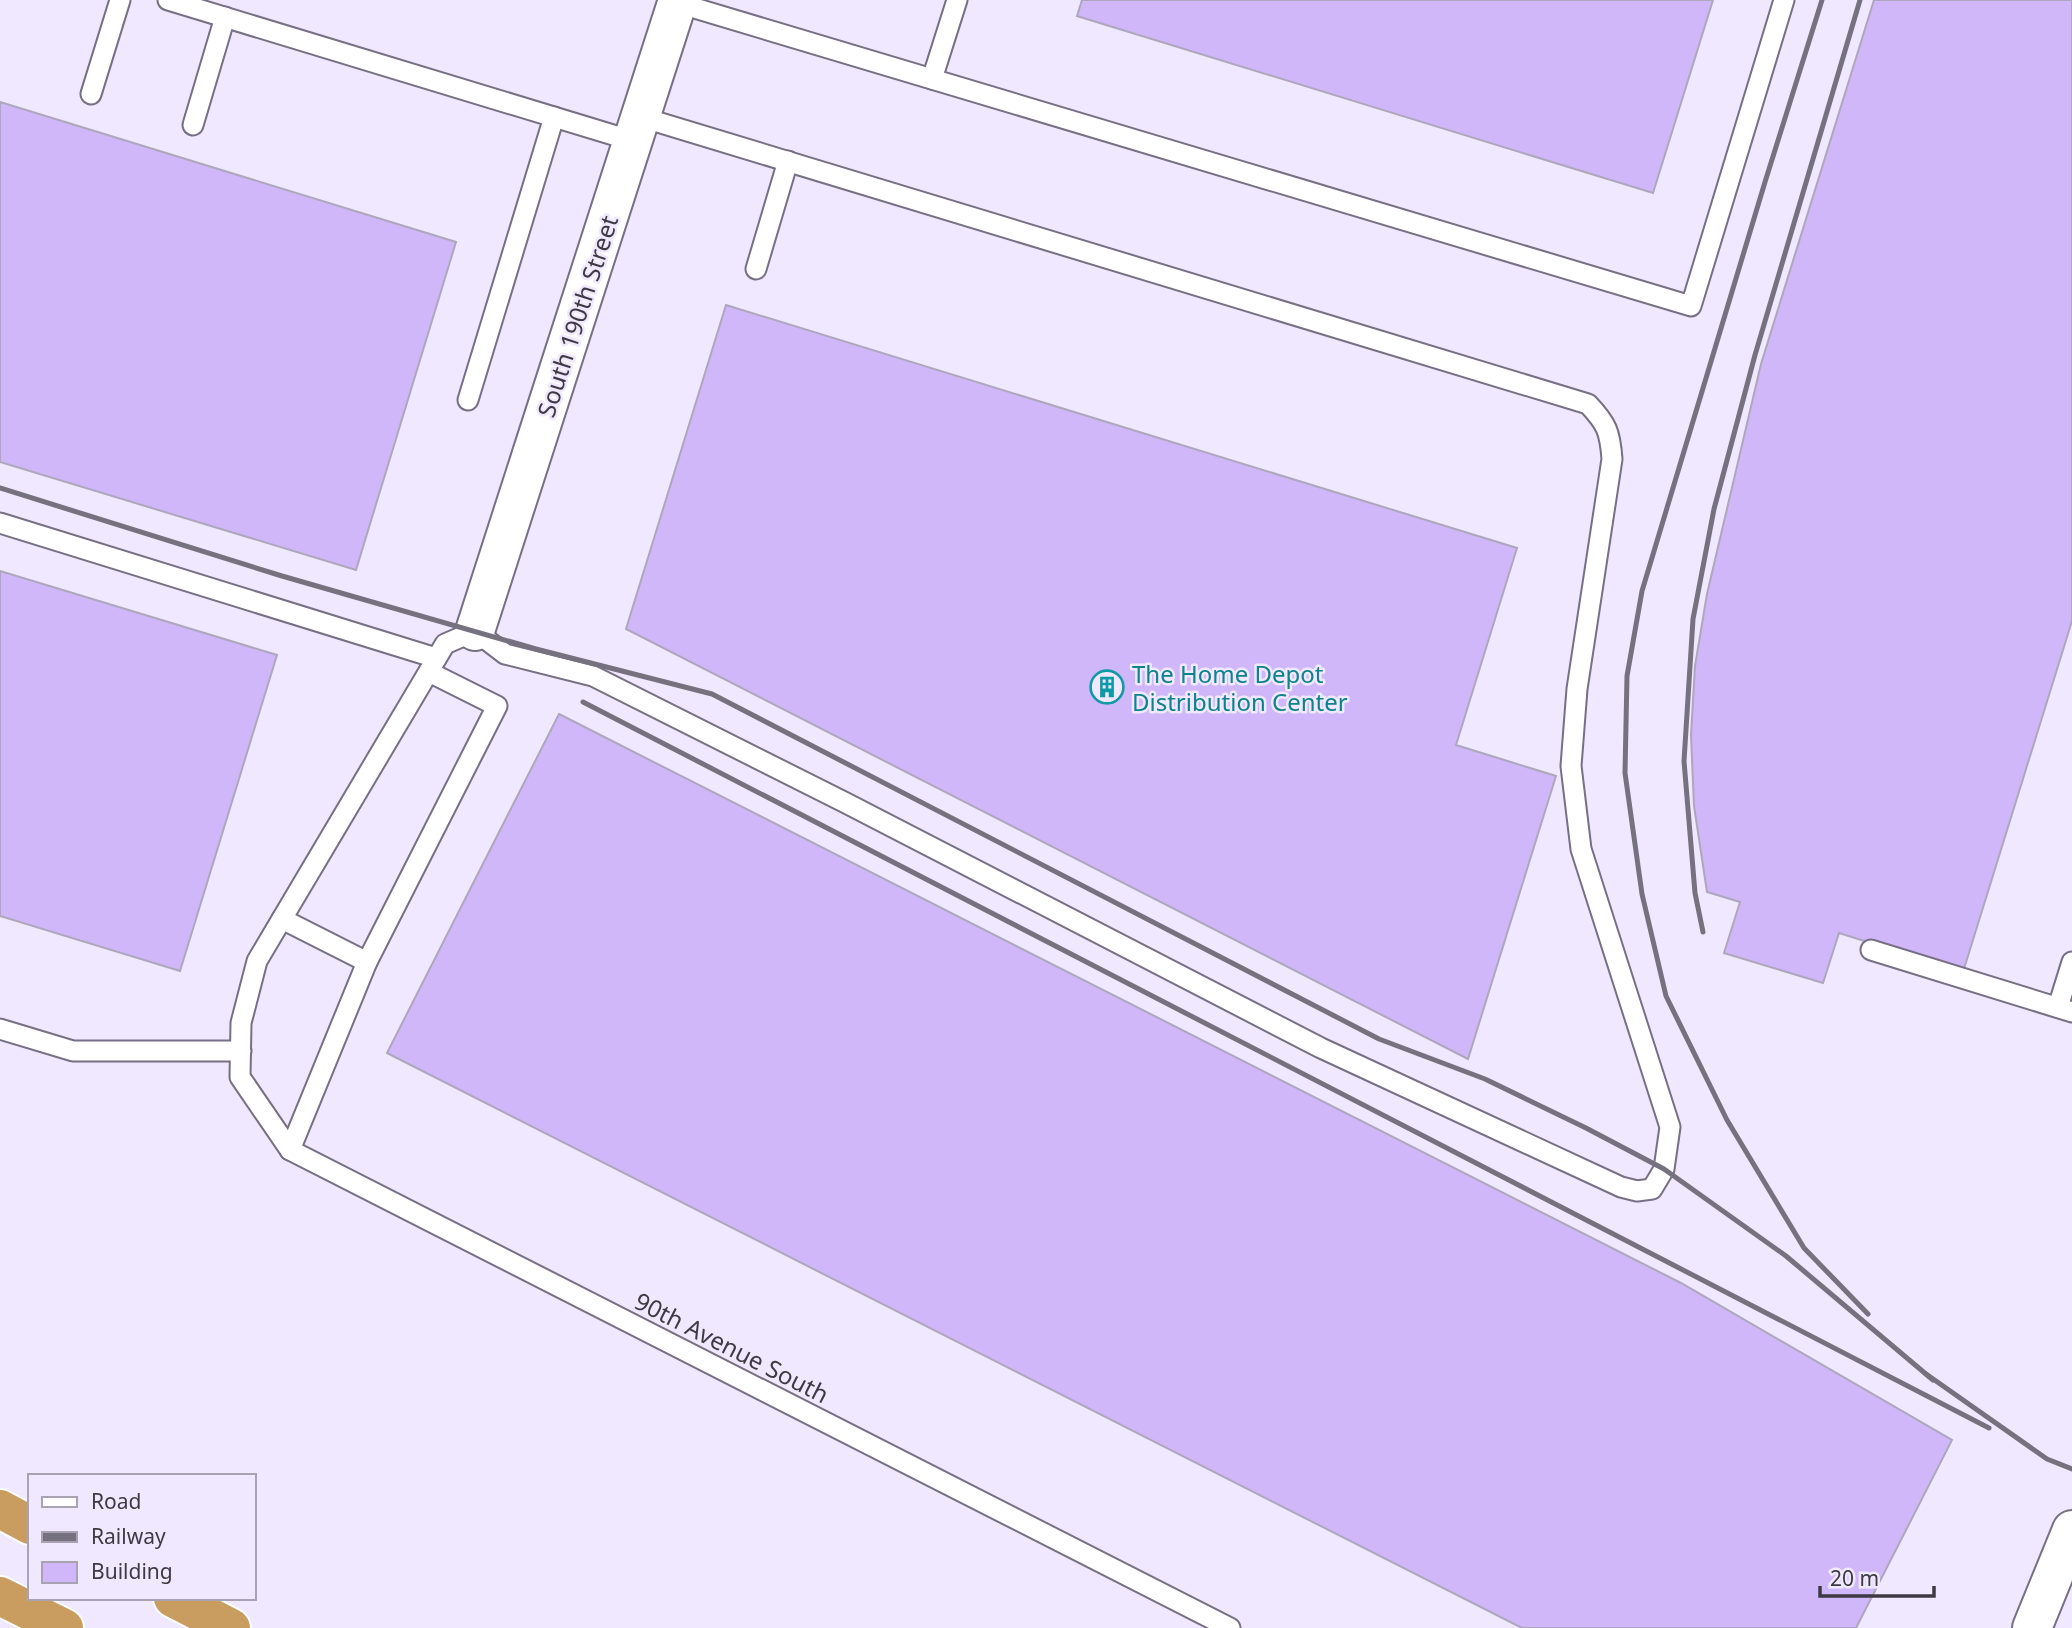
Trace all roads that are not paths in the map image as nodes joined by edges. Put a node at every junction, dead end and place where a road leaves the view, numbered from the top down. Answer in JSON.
{"nodes":[{"id":1,"x":120,"y":0,"type":"edge"},
{"id":2,"x":168,"y":0,"type":"edge"},
{"id":3,"x":957,"y":0,"type":"edge"},
{"id":4,"x":1784,"y":0,"type":"edge"},
{"id":5,"x":674,"y":1,"type":"edge"},
{"id":6,"x":225,"y":17,"type":"junction"},
{"id":7,"x":932,"y":79,"type":"junction"},
{"id":8,"x":91,"y":94,"type":"dead end"},
{"id":9,"x":554,"y":117,"type":"junction"},
{"id":10,"x":192,"y":125,"type":"dead end"},
{"id":11,"x":637,"y":129,"type":"junction"},
{"id":12,"x":788,"y":161,"type":"junction"},
{"id":13,"x":756,"y":269,"type":"dead end"},
{"id":14,"x":468,"y":400,"type":"dead end"},
{"id":15,"x":0,"y":523,"type":"edge"},
{"id":16,"x":475,"y":631,"type":"junction"},
{"id":17,"x":433,"y":665,"type":"junction"},
{"id":18,"x":282,"y":919,"type":"junction"},
{"id":19,"x":1871,"y":950,"type":"dead end"},
{"id":20,"x":366,"y":962,"type":"junction"},
{"id":21,"x":2072,"y":962,"type":"edge"},
{"id":22,"x":2065,"y":1009,"type":"edge"},
{"id":23,"x":0,"y":1029,"type":"edge"},
{"id":24,"x":241,"y":1051,"type":"junction"},
{"id":25,"x":290,"y":1150,"type":"junction"},
{"id":26,"x":0,"y":1509,"type":"edge"},
{"id":27,"x":28,"y":1524,"type":"edge"},
{"id":28,"x":2072,"y":1530,"type":"edge"},
{"id":29,"x":0,"y":1596,"type":"edge"},
{"id":30,"x":177,"y":1600,"type":"edge"},
{"id":31,"x":64,"y":1628,"type":"edge"},
{"id":32,"x":231,"y":1628,"type":"edge"},
{"id":33,"x":1230,"y":1628,"type":"edge"},
{"id":34,"x":2032,"y":1628,"type":"edge"}],
"edges":[{"from":1,"to":8,"type":"lane"},
{"from":2,"to":6,"type":"lane"},
{"from":3,"to":7,"type":"lane"},
{"from":4,"to":7,"type":"lane"},
{"from":5,"to":7,"type":"lane"},
{"from":5,"to":11,"type":"street","name":"South 190th Street"},
{"from":6,"to":9,"type":"lane"},
{"from":6,"to":10,"type":"lane"},
{"from":9,"to":11,"type":"lane"},
{"from":9,"to":14,"type":"lane"},
{"from":11,"to":12,"type":"lane"},
{"from":11,"to":16,"type":"street","name":"South 190th Street"},
{"from":12,"to":13,"type":"lane"},
{"from":12,"to":16,"type":"lane"},
{"from":15,"to":17,"type":"lane"},
{"from":16,"to":17,"type":"lane"},
{"from":17,"to":18,"type":"lane"},
{"from":17,"to":20,"type":"lane"},
{"from":18,"to":20,"type":"lane"},
{"from":18,"to":24,"type":"lane"},
{"from":19,"to":22,"type":"lane"},
{"from":20,"to":25,"type":"lane"},
{"from":21,"to":22,"type":"lane"},
{"from":23,"to":24,"type":"lane"},
{"from":24,"to":25,"type":"lane","name":"90th Avenue South"},
{"from":25,"to":33,"type":"lane","name":"90th Avenue South"},
{"from":26,"to":27,"type":"highway"},
{"from":28,"to":34,"type":"street"},
{"from":29,"to":31,"type":"highway"},
{"from":30,"to":32,"type":"highway"}]}
